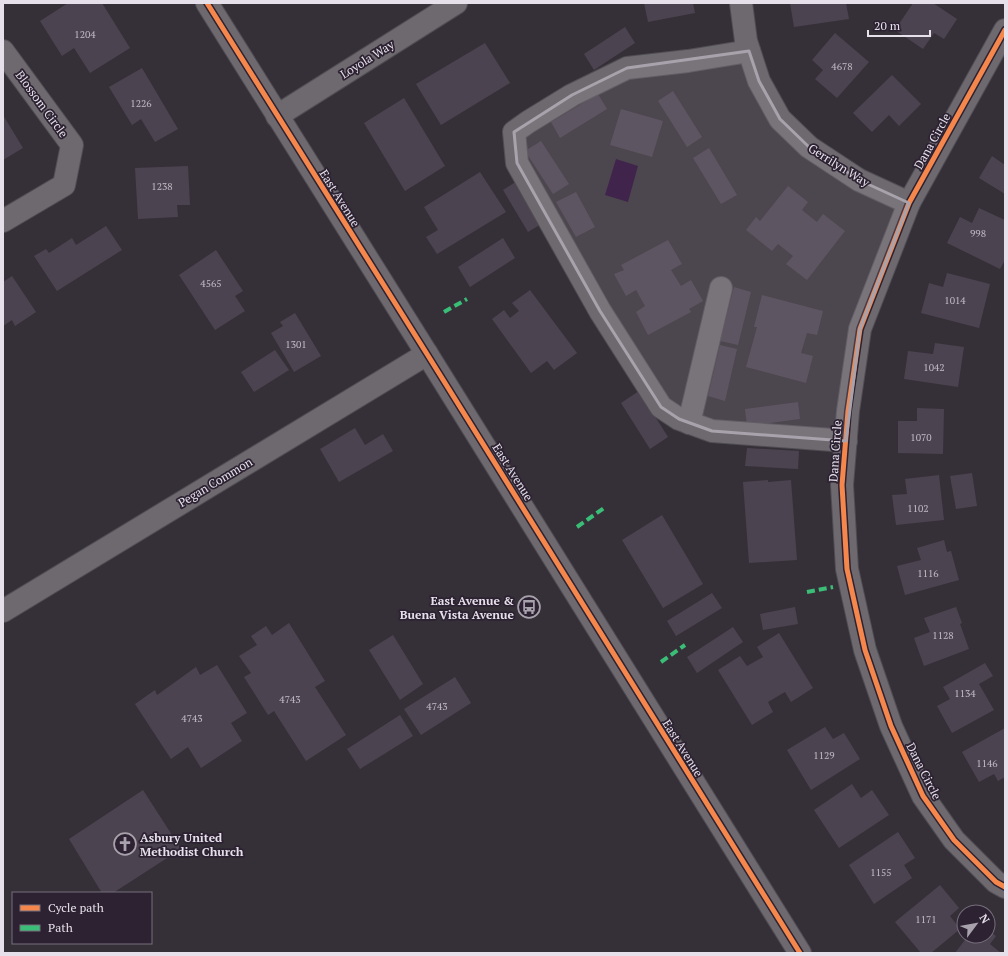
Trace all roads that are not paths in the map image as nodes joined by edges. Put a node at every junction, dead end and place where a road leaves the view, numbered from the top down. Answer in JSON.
{"nodes":[{"id":1,"x":207,"y":3,"type":"edge"},
{"id":2,"x":456,"y":3,"type":"edge"},
{"id":3,"x":741,"y":3,"type":"edge"},
{"id":4,"x":1005,"y":30,"type":"edge"},
{"id":5,"x":3,"y":50,"type":"edge"},
{"id":6,"x":749,"y":51,"type":"junction"},
{"id":7,"x":277,"y":116,"type":"junction"},
{"id":8,"x":909,"y":203,"type":"junction"},
{"id":9,"x":3,"y":221,"type":"edge"},
{"id":10,"x":720,"y":288,"type":"dead end"},
{"id":11,"x":427,"y":354,"type":"junction"},
{"id":12,"x":689,"y":423,"type":"junction"},
{"id":13,"x":846,"y":441,"type":"junction"},
{"id":14,"x":3,"y":611,"type":"edge"},
{"id":15,"x":1005,"y":887,"type":"edge"},
{"id":16,"x":800,"y":953,"type":"edge"}],
"edges":[{"from":1,"to":7,"type":"street","name":"East Avenue"},
{"from":2,"to":7,"type":"street","name":"Loyola Way"},
{"from":3,"to":6,"type":"street","name":"Gerrilyn Way"},
{"from":4,"to":8,"type":"street","name":"Dana Circle"},
{"from":5,"to":9,"type":"street","name":"Blossom Circle"},
{"from":6,"to":8,"type":"street","name":"Gerrilyn Way"},
{"from":6,"to":12,"type":"street"},
{"from":7,"to":11,"type":"street","name":"East Avenue"},
{"from":8,"to":13,"type":"street","name":"Dana Circle"},
{"from":10,"to":12,"type":"street"},
{"from":11,"to":14,"type":"street","name":"Pegan Common"},
{"from":11,"to":16,"type":"street","name":"East Avenue"},
{"from":12,"to":13,"type":"street"},
{"from":13,"to":15,"type":"street","name":"Dana Circle"}]}
